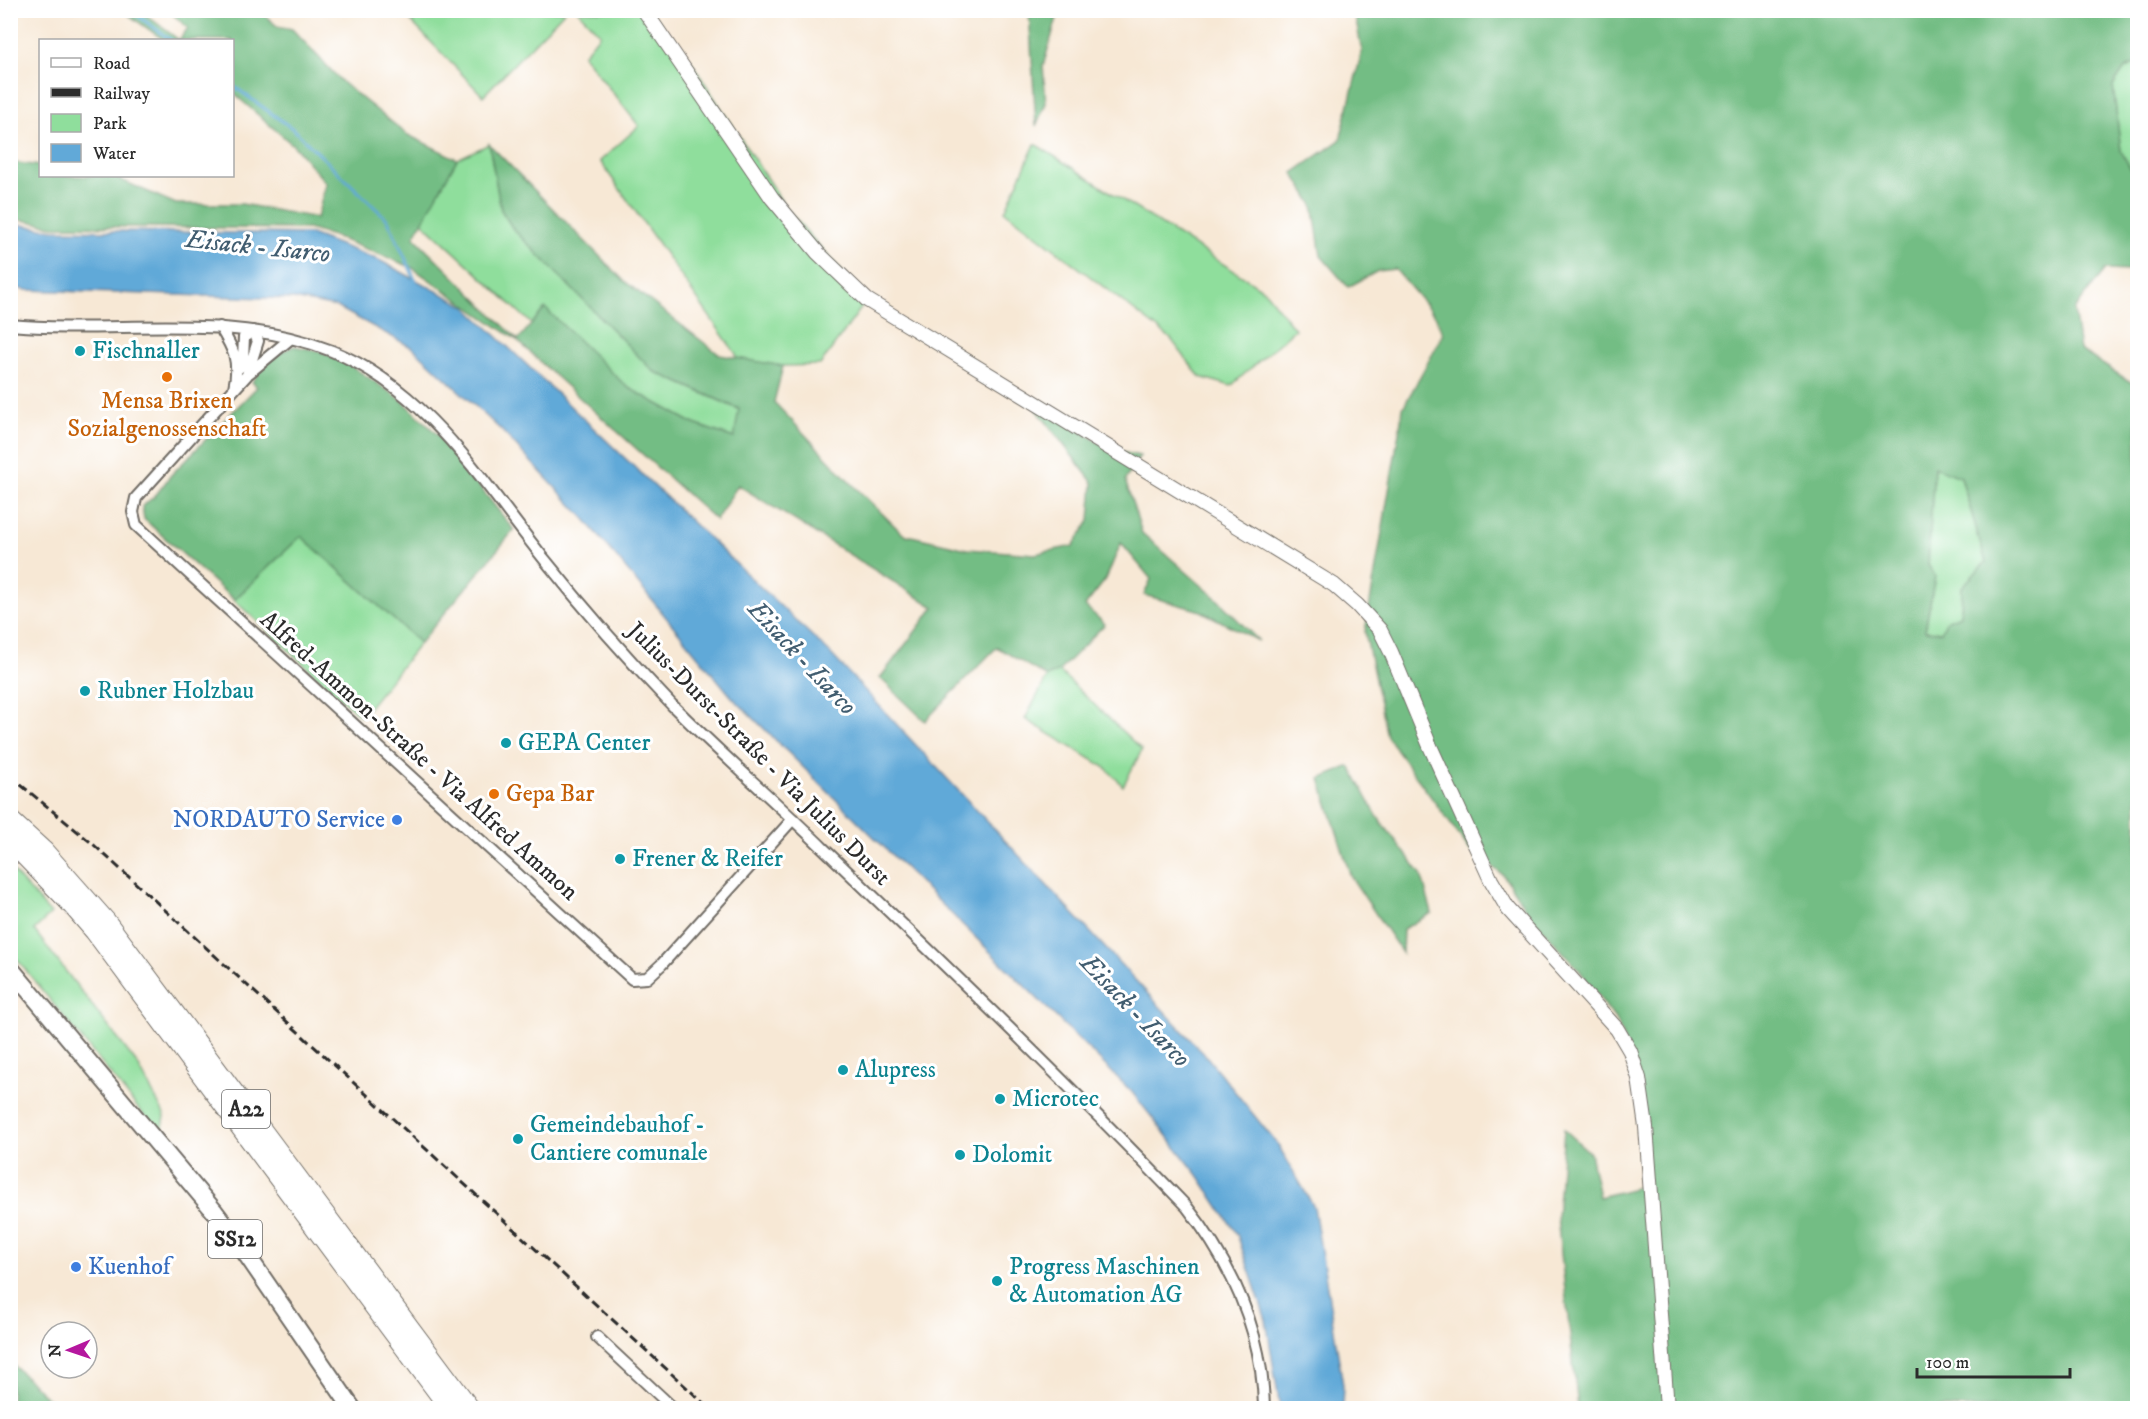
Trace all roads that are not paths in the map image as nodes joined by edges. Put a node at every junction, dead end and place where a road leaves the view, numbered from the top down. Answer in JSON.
{"nodes":[{"id":1,"x":644,"y":10,"type":"edge"},
{"id":2,"x":10,"y":325,"type":"edge"},
{"id":3,"x":220,"y":327,"type":"junction"},
{"id":4,"x":253,"y":332,"type":"junction"},
{"id":5,"x":290,"y":339,"type":"junction"},
{"id":6,"x":243,"y":373,"type":"junction"},
{"id":7,"x":793,"y":819,"type":"junction"},
{"id":8,"x":10,"y":821,"type":"edge"},
{"id":9,"x":10,"y":840,"type":"edge"},
{"id":10,"x":10,"y":968,"type":"edge"},
{"id":11,"x":597,"y":1337,"type":"dead end"},
{"id":12,"x":352,"y":1408,"type":"edge"},
{"id":13,"x":450,"y":1408,"type":"edge"},
{"id":14,"x":469,"y":1408,"type":"edge"},
{"id":15,"x":673,"y":1408,"type":"edge"},
{"id":16,"x":1264,"y":1408,"type":"edge"},
{"id":17,"x":1667,"y":1408,"type":"edge"}],
"edges":[{"from":1,"to":17,"type":"street"},
{"from":2,"to":3,"type":"street","name":"Julius-Durst-Straße - Via Julius Durst"},
{"from":3,"to":4,"type":"street","name":"Julius-Durst-Straße - Via Julius Durst"},
{"from":3,"to":6,"type":"street","name":"Alfred-Ammon-Straße - Via Alfred Ammon"},
{"from":4,"to":5,"type":"street","name":"Julius-Durst-Straße - Via Julius Durst"},
{"from":4,"to":6,"type":"street","name":"Alfred-Ammon-Straße - Via Alfred Ammon"},
{"from":5,"to":6,"type":"street"},
{"from":5,"to":7,"type":"street","name":"Julius-Durst-Straße - Via Julius Durst"},
{"from":6,"to":7,"type":"street","name":"Alfred-Ammon-Straße - Via Alfred Ammon"},
{"from":7,"to":16,"type":"street","name":"Julius-Durst-Straße - Via Julius Durst"},
{"from":8,"to":14,"type":"highway","number":"A22"},
{"from":9,"to":13,"type":"highway","number":"A22"},
{"from":10,"to":12,"type":"main road","number":"SS12"},
{"from":11,"to":15,"type":"street"}]}
